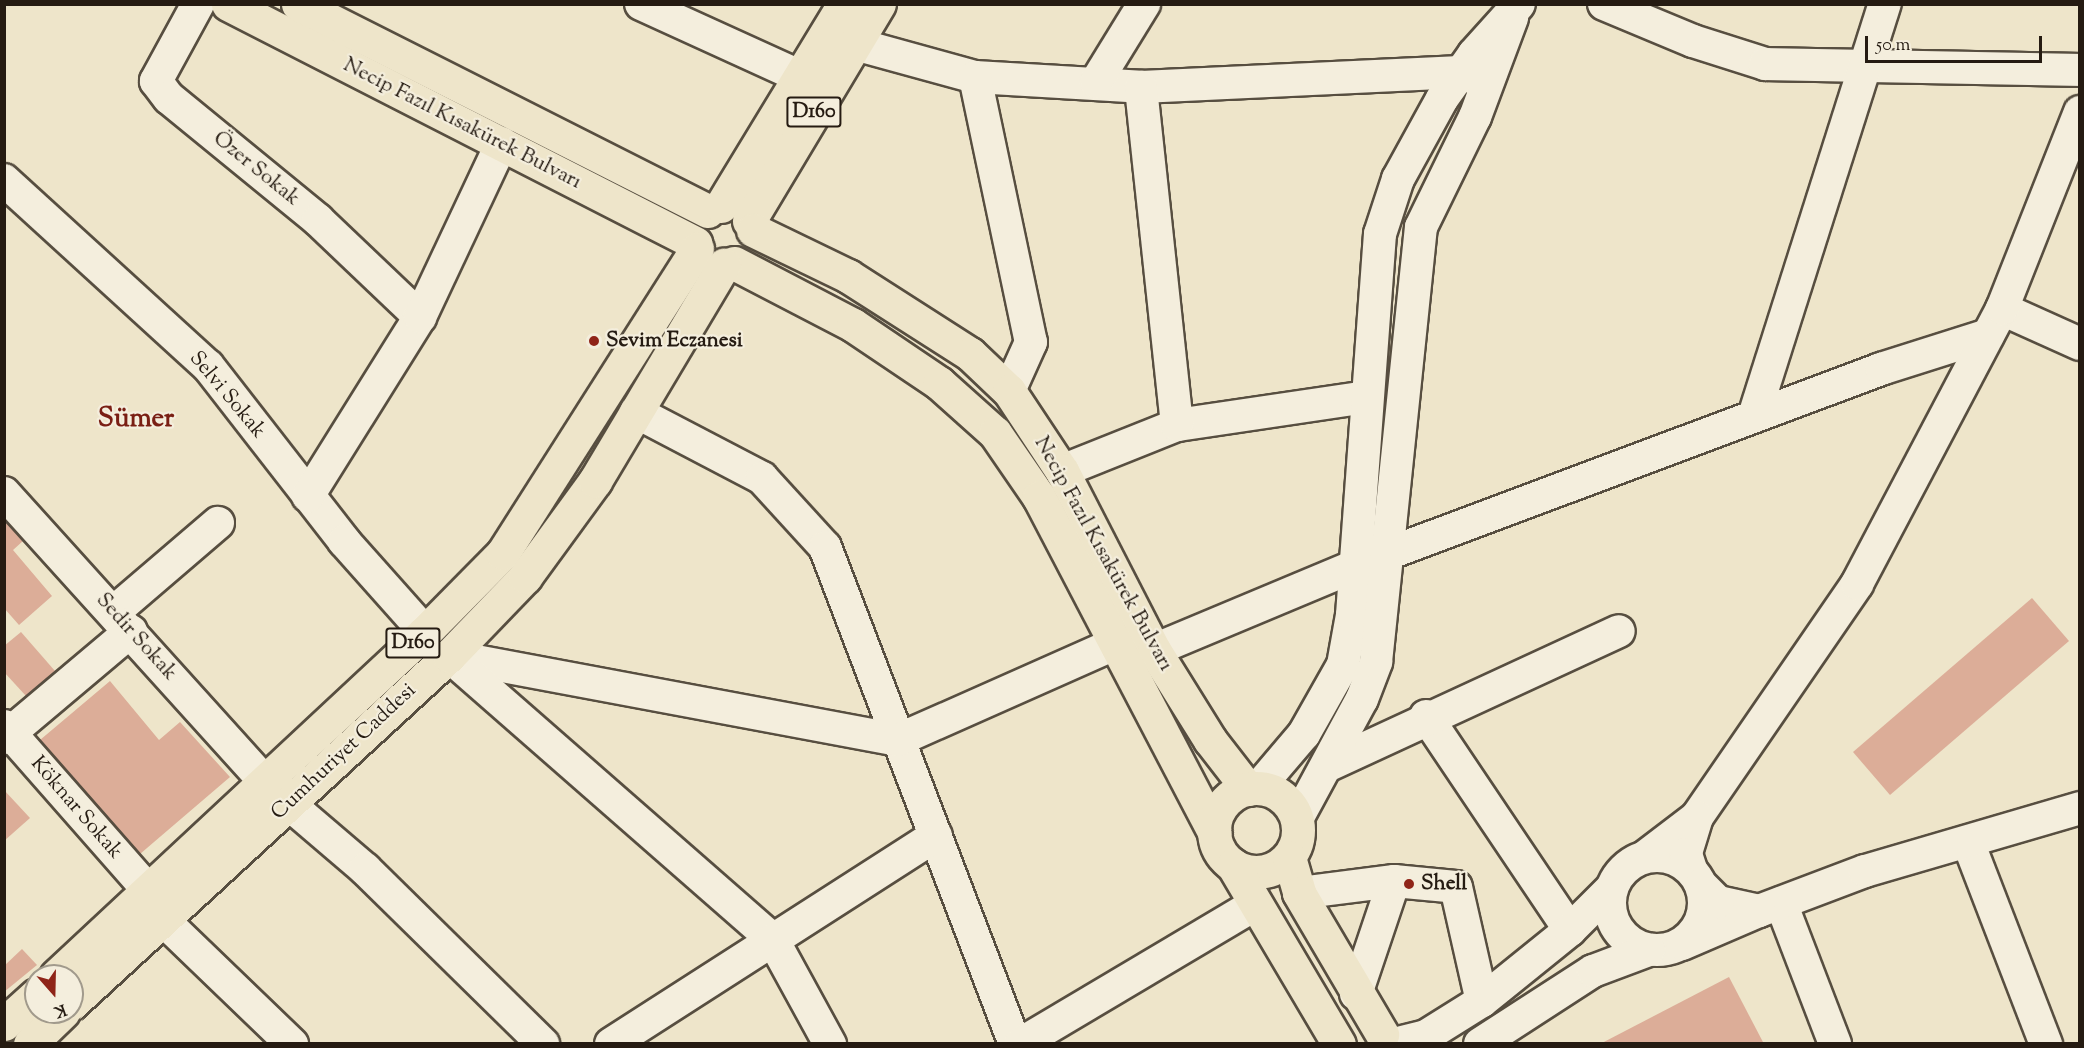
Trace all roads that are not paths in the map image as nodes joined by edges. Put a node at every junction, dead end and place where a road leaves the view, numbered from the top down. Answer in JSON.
{"nodes":[{"id":1,"x":198,"y":4,"type":"edge"},
{"id":2,"x":228,"y":4,"type":"edge"},
{"id":3,"x":298,"y":4,"type":"edge"},
{"id":4,"x":641,"y":4,"type":"edge"},
{"id":5,"x":844,"y":4,"type":"edge"},
{"id":6,"x":879,"y":4,"type":"edge"},
{"id":7,"x":1144,"y":4,"type":"edge"},
{"id":8,"x":1604,"y":4,"type":"edge"},
{"id":9,"x":1885,"y":4,"type":"edge"},
{"id":10,"x":1517,"y":8,"type":"edge"},
{"id":11,"x":855,"y":44,"type":"junction"},
{"id":12,"x":1868,"y":69,"type":"junction"},
{"id":13,"x":2079,"y":70,"type":"edge"},
{"id":14,"x":799,"y":76,"type":"junction"},
{"id":15,"x":975,"y":77,"type":"junction"},
{"id":16,"x":1475,"y":79,"type":"junction"},
{"id":17,"x":1096,"y":82,"type":"junction"},
{"id":18,"x":1142,"y":87,"type":"junction"},
{"id":19,"x":2079,"y":112,"type":"edge"},
{"id":20,"x":502,"y":143,"type":"junction"},
{"id":21,"x":4,"y":180,"type":"edge"},
{"id":22,"x":733,"y":217,"type":"junction"},
{"id":23,"x":713,"y":255,"type":"junction"},
{"id":24,"x":420,"y":317,"type":"junction"},
{"id":25,"x":1995,"y":322,"type":"junction"},
{"id":26,"x":2079,"y":344,"type":"edge"},
{"id":27,"x":1009,"y":392,"type":"junction"},
{"id":28,"x":1366,"y":397,"type":"junction"},
{"id":29,"x":636,"y":412,"type":"junction"},
{"id":30,"x":1754,"y":416,"type":"junction"},
{"id":31,"x":1177,"y":425,"type":"junction"},
{"id":32,"x":1062,"y":471,"type":"junction"},
{"id":33,"x":4,"y":493,"type":"edge"},
{"id":34,"x":308,"y":496,"type":"junction"},
{"id":35,"x":218,"y":523,"type":"dead end"},
{"id":36,"x":1390,"y":555,"type":"junction"},
{"id":37,"x":1355,"y":566,"type":"junction"},
{"id":38,"x":122,"y":621,"type":"junction"},
{"id":39,"x":1619,"y":631,"type":"dead end"},
{"id":40,"x":425,"y":632,"type":"junction"},
{"id":41,"x":1112,"y":645,"type":"junction"},
{"id":42,"x":1154,"y":650,"type":"junction"},
{"id":43,"x":449,"y":656,"type":"junction"},
{"id":44,"x":1426,"y":716,"type":"junction"},
{"id":45,"x":7,"y":732,"type":"edge"},
{"id":46,"x":898,"y":740,"type":"junction"},
{"id":47,"x":1329,"y":765,"type":"junction"},
{"id":48,"x":1253,"y":789,"type":"junction"},
{"id":49,"x":277,"y":794,"type":"junction"},
{"id":50,"x":2079,"y":808,"type":"edge"},
{"id":51,"x":1697,"y":817,"type":"junction"},
{"id":52,"x":1297,"y":819,"type":"junction"},
{"id":53,"x":1215,"y":833,"type":"junction"},
{"id":54,"x":936,"y":835,"type":"junction"},
{"id":55,"x":1968,"y":842,"type":"junction"},
{"id":56,"x":1646,"y":856,"type":"junction"},
{"id":57,"x":1289,"y":857,"type":"junction"},
{"id":58,"x":1233,"y":865,"type":"junction"},
{"id":59,"x":1696,"y":877,"type":"junction"},
{"id":60,"x":1394,"y":881,"type":"junction"},
{"id":61,"x":1611,"y":889,"type":"junction"},
{"id":62,"x":1299,"y":893,"type":"junction"},
{"id":63,"x":155,"y":904,"type":"junction"},
{"id":64,"x":1254,"y":905,"type":"junction"},
{"id":65,"x":1770,"y":907,"type":"junction"},
{"id":66,"x":1570,"y":930,"type":"junction"},
{"id":67,"x":773,"y":940,"type":"junction"},
{"id":68,"x":1681,"y":944,"type":"junction"},
{"id":69,"x":1649,"y":950,"type":"junction"},
{"id":70,"x":72,"y":964,"type":"edge"},
{"id":71,"x":84,"y":990,"type":"edge"},
{"id":72,"x":1356,"y":994,"type":"junction"},
{"id":73,"x":1482,"y":1001,"type":"junction"},
{"id":74,"x":24,"y":1006,"type":"edge"},
{"id":75,"x":4,"y":1024,"type":"edge"},
{"id":76,"x":51,"y":1024,"type":"edge"},
{"id":77,"x":1396,"y":1040,"type":"edge"},
{"id":78,"x":30,"y":1044,"type":"edge"},
{"id":79,"x":292,"y":1044,"type":"edge"},
{"id":80,"x":543,"y":1044,"type":"edge"},
{"id":81,"x":611,"y":1044,"type":"edge"},
{"id":82,"x":830,"y":1044,"type":"edge"},
{"id":83,"x":1015,"y":1044,"type":"edge"},
{"id":84,"x":1020,"y":1044,"type":"edge"},
{"id":85,"x":1339,"y":1044,"type":"edge"},
{"id":86,"x":1350,"y":1044,"type":"edge"},
{"id":87,"x":1480,"y":1044,"type":"edge"},
{"id":88,"x":1834,"y":1044,"type":"edge"},
{"id":89,"x":2046,"y":1044,"type":"edge"}],
"edges":[{"from":1,"to":24,"type":"street","name":"Özer Sokak"},
{"from":2,"to":20,"type":"main road","name":"Necip Fazıl Kısakürek Bulvarı"},
{"from":3,"to":22,"type":"main road","name":"Necip Fazıl Kısakürek Bulvarı"},
{"from":4,"to":14,"type":"street"},
{"from":5,"to":14,"type":"main road","number":"D160"},
{"from":6,"to":11,"type":"main road","number":"D160"},
{"from":7,"to":17,"type":"street"},
{"from":8,"to":12,"type":"street"},
{"from":9,"to":12,"type":"street"},
{"from":10,"to":16,"type":"street"},
{"from":11,"to":15,"type":"street"},
{"from":11,"to":22,"type":"main road","number":"D160"},
{"from":12,"to":13,"type":"street"},
{"from":12,"to":30,"type":"street"},
{"from":14,"to":22,"type":"main road","number":"D160"},
{"from":15,"to":17,"type":"street"},
{"from":15,"to":27,"type":"street"},
{"from":16,"to":18,"type":"street"},
{"from":16,"to":28,"type":"street"},
{"from":16,"to":36,"type":"street"},
{"from":17,"to":18,"type":"street"},
{"from":18,"to":31,"type":"street"},
{"from":19,"to":25,"type":"street"},
{"from":20,"to":23,"type":"main road","name":"Necip Fazıl Kısakürek Bulvarı"},
{"from":20,"to":24,"type":"street"},
{"from":21,"to":34,"type":"street","name":"Selvi Sokak"},
{"from":22,"to":23,"type":"main road"},
{"from":22,"to":23,"type":"main road"},
{"from":22,"to":27,"type":"main road","name":"Necip Fazıl Kısakürek Bulvarı"},
{"from":23,"to":29,"type":"main road","name":"Cumhuriyet Caddesi","number":"D160"},
{"from":23,"to":40,"type":"main road","name":"Cumhuriyet Caddesi","number":"D160"},
{"from":23,"to":41,"type":"main road","name":"Necip Fazıl Kısakürek Bulvarı"},
{"from":24,"to":34,"type":"street"},
{"from":25,"to":26,"type":"street"},
{"from":25,"to":30,"type":"street"},
{"from":25,"to":51,"type":"street"},
{"from":27,"to":32,"type":"main road","name":"Necip Fazıl Kısakürek Bulvarı"},
{"from":28,"to":31,"type":"street"},
{"from":28,"to":37,"type":"street"},
{"from":29,"to":43,"type":"main road","name":"Cumhuriyet Caddesi","number":"D160"},
{"from":29,"to":46,"type":"street"},
{"from":30,"to":36,"type":"street"},
{"from":31,"to":32,"type":"street"},
{"from":32,"to":42,"type":"main road","name":"Necip Fazıl Kısakürek Bulvarı"},
{"from":33,"to":38,"type":"street","name":"Sedir Sokak"},
{"from":34,"to":40,"type":"street","name":"Selvi Sokak"},
{"from":35,"to":38,"type":"street"},
{"from":36,"to":37,"type":"street"},
{"from":36,"to":47,"type":"street"},
{"from":37,"to":42,"type":"street"},
{"from":37,"to":48,"type":"street"},
{"from":38,"to":45,"type":"street"},
{"from":38,"to":49,"type":"street","name":"Sedir Sokak"},
{"from":39,"to":44,"type":"street"},
{"from":40,"to":49,"type":"main road","name":"Cumhuriyet Caddesi","number":"D160"},
{"from":41,"to":46,"type":"street"},
{"from":41,"to":53,"type":"main road","name":"Necip Fazıl Kısakürek Bulvarı"},
{"from":42,"to":48,"type":"main road","name":"Necip Fazıl Kısakürek Bulvarı"},
{"from":43,"to":46,"type":"street"},
{"from":43,"to":49,"type":"main road","name":"Cumhuriyet Caddesi","number":"D160"},
{"from":43,"to":67,"type":"street"},
{"from":44,"to":47,"type":"street"},
{"from":44,"to":66,"type":"street"},
{"from":45,"to":63,"type":"street","name":"Köknar Sokak"},
{"from":46,"to":54,"type":"street"},
{"from":47,"to":52,"type":"street"},
{"from":48,"to":52,"type":"main road"},
{"from":48,"to":53,"type":"main road"},
{"from":49,"to":63,"type":"main road","name":"Cumhuriyet Caddesi","number":"D160"},
{"from":49,"to":80,"type":"street","name":"Sedir Sokak"},
{"from":50,"to":55,"type":"street"},
{"from":51,"to":56,"type":"street"},
{"from":51,"to":59,"type":"street"},
{"from":52,"to":57,"type":"main road"},
{"from":53,"to":58,"type":"main road"},
{"from":54,"to":67,"type":"street"},
{"from":54,"to":83,"type":"street"},
{"from":55,"to":65,"type":"street"},
{"from":55,"to":89,"type":"street"},
{"from":56,"to":59,"type":"street"},
{"from":56,"to":61,"type":"street"},
{"from":57,"to":58,"type":"main road"},
{"from":57,"to":62,"type":"main road"},
{"from":58,"to":64,"type":"main road"},
{"from":59,"to":65,"type":"street"},
{"from":59,"to":68,"type":"street"},
{"from":60,"to":62,"type":"street"},
{"from":60,"to":72,"type":"street"},
{"from":60,"to":73,"type":"street"},
{"from":61,"to":66,"type":"street"},
{"from":61,"to":69,"type":"street"},
{"from":62,"to":72,"type":"main road"},
{"from":63,"to":70,"type":"main road","name":"Cumhuriyet Caddesi","number":"D160"},
{"from":63,"to":71,"type":"main road","name":"Cumhuriyet Caddesi","number":"D160"},
{"from":63,"to":79,"type":"street","name":"Köknar Sokak"},
{"from":64,"to":84,"type":"street"},
{"from":64,"to":85,"type":"main road"},
{"from":65,"to":68,"type":"street"},
{"from":65,"to":88,"type":"street"},
{"from":66,"to":73,"type":"street"},
{"from":67,"to":81,"type":"street"},
{"from":67,"to":82,"type":"street"},
{"from":68,"to":69,"type":"street"},
{"from":69,"to":87,"type":"street"},
{"from":72,"to":77,"type":"main road"},
{"from":73,"to":77,"type":"street"},
{"from":74,"to":75,"type":"main road"},
{"from":76,"to":78,"type":"main road"},
{"from":77,"to":86,"type":"main road"}]}
